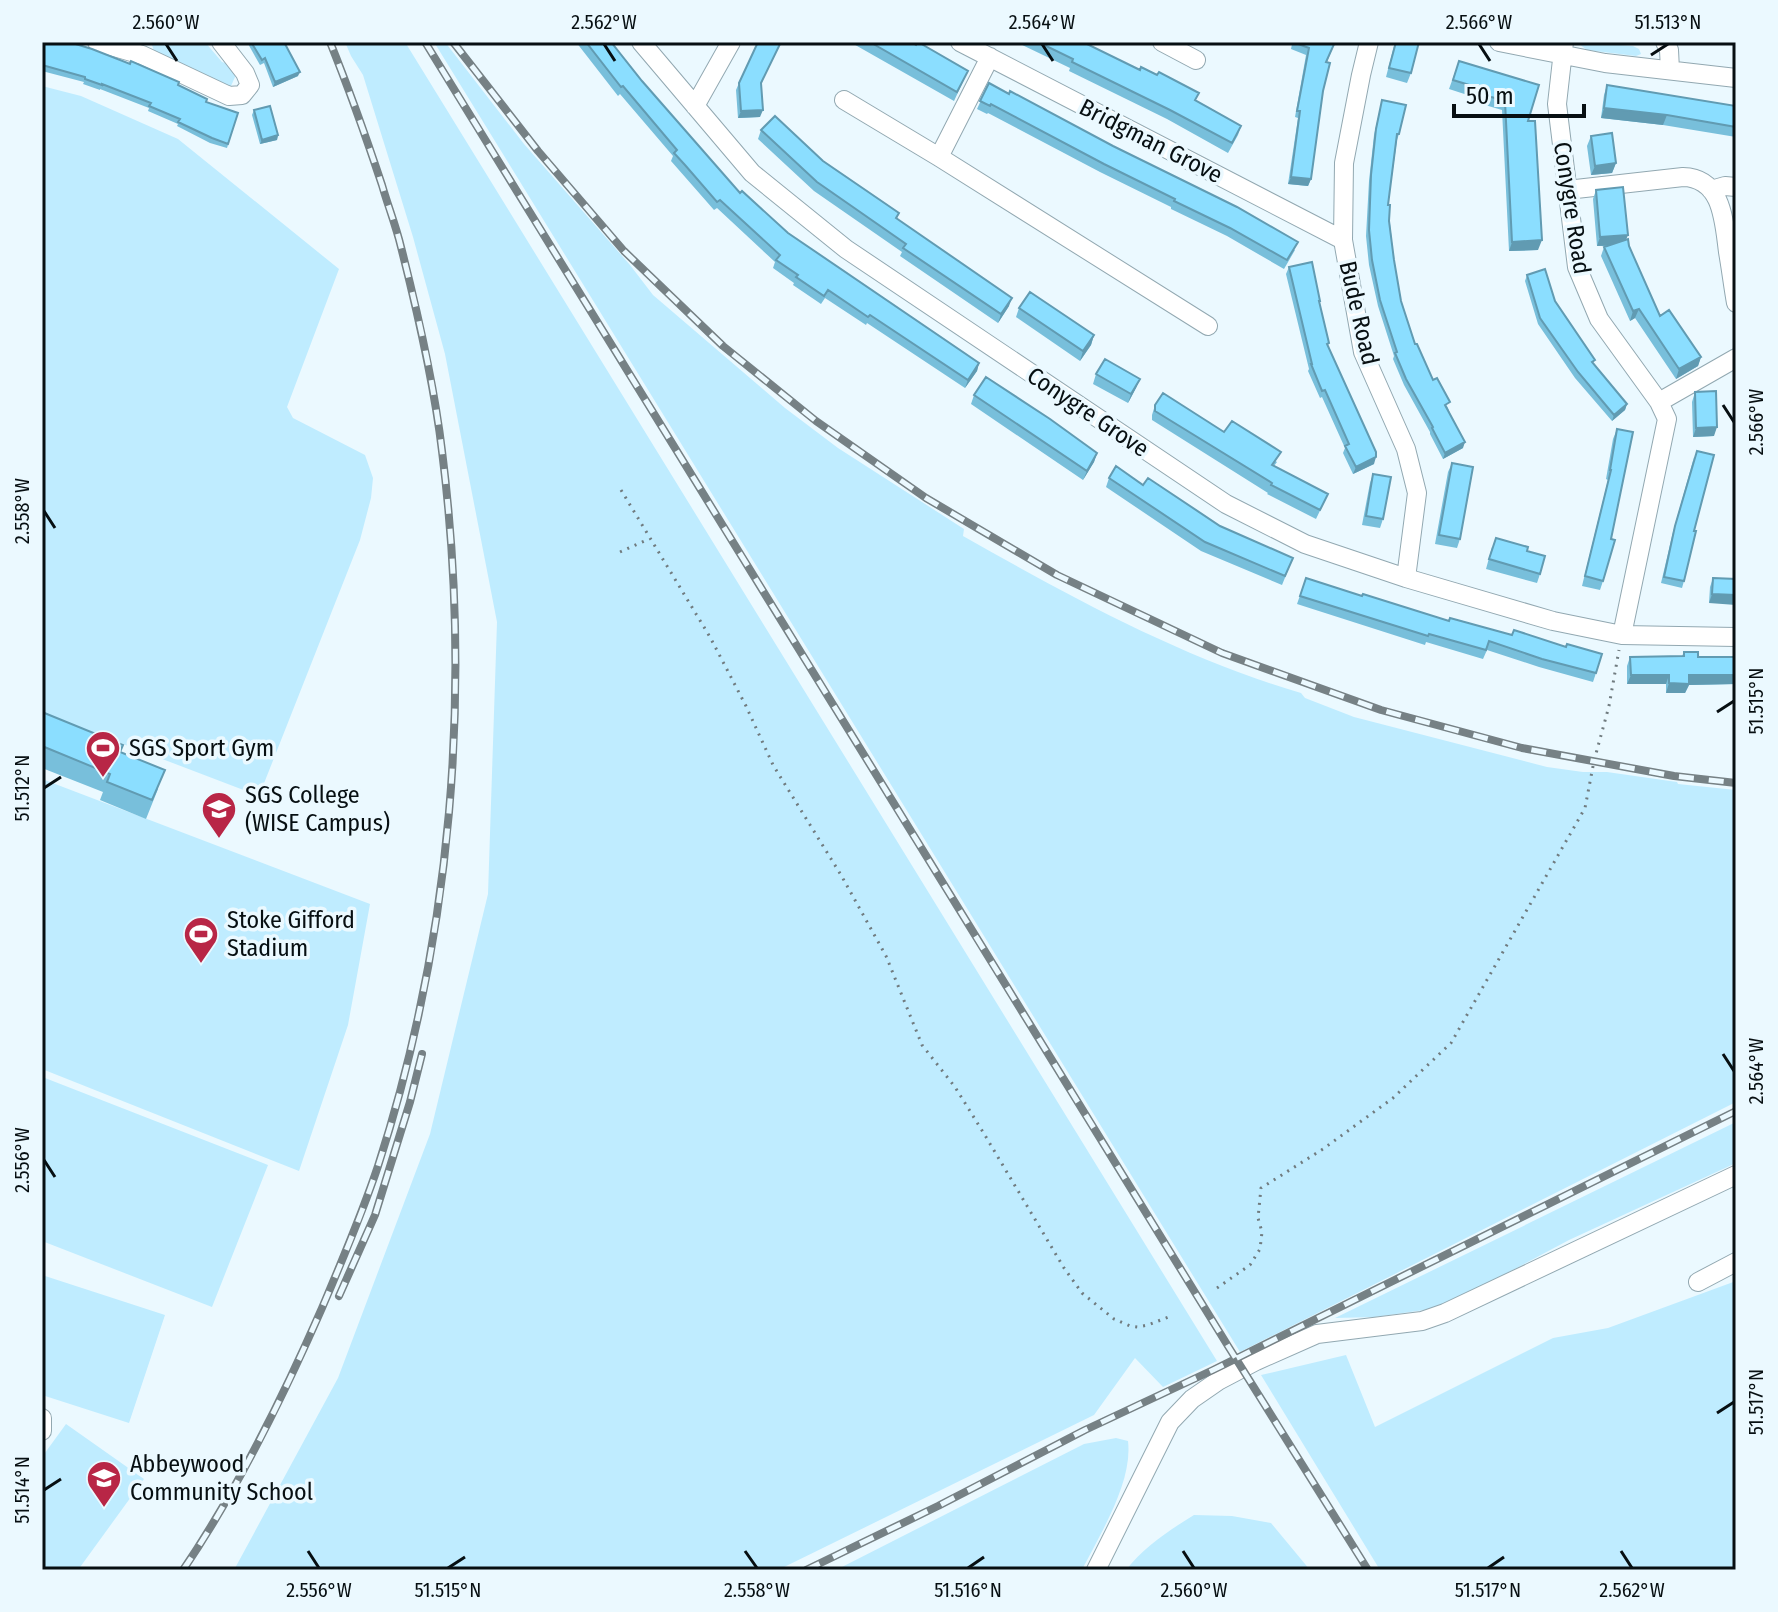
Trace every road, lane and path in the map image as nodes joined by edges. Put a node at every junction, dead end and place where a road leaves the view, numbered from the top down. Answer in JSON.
{"nodes":[{"id":1,"x":97,"y":42,"type":"edge"},
{"id":2,"x":221,"y":42,"type":"edge"},
{"id":3,"x":641,"y":42,"type":"edge"},
{"id":4,"x":731,"y":42,"type":"edge"},
{"id":5,"x":960,"y":42,"type":"edge"},
{"id":6,"x":1162,"y":42,"type":"edge"},
{"id":7,"x":1369,"y":42,"type":"edge"},
{"id":8,"x":1499,"y":42,"type":"edge"},
{"id":9,"x":1665,"y":42,"type":"edge"},
{"id":10,"x":144,"y":49,"type":"edge"},
{"id":11,"x":1563,"y":49,"type":"edge"},
{"id":12,"x":990,"y":52,"type":"edge"},
{"id":13,"x":1196,"y":60,"type":"dead end"},
{"id":14,"x":1670,"y":70,"type":"junction"},
{"id":15,"x":1736,"y":78,"type":"edge"},
{"id":16,"x":844,"y":100,"type":"dead end"},
{"id":17,"x":695,"y":106,"type":"junction"},
{"id":18,"x":939,"y":157,"type":"junction"},
{"id":19,"x":1736,"y":187,"type":"edge"},
{"id":20,"x":1567,"y":190,"type":"junction"},
{"id":21,"x":1711,"y":190,"type":"junction"},
{"id":22,"x":1343,"y":240,"type":"junction"},
{"id":23,"x":1736,"y":303,"type":"edge"},
{"id":24,"x":1208,"y":326,"type":"dead end"},
{"id":25,"x":1736,"y":358,"type":"edge"},
{"id":26,"x":1659,"y":402,"type":"junction"},
{"id":27,"x":621,"y":490,"type":"dead end"},
{"id":28,"x":649,"y":539,"type":"junction"},
{"id":29,"x":620,"y":552,"type":"dead end"},
{"id":30,"x":1406,"y":578,"type":"junction"},
{"id":31,"x":1622,"y":635,"type":"junction"},
{"id":32,"x":1736,"y":637,"type":"edge"},
{"id":33,"x":1736,"y":1175,"type":"edge"},
{"id":34,"x":1736,"y":1262,"type":"edge"},
{"id":35,"x":1698,"y":1282,"type":"dead end"},
{"id":36,"x":1217,"y":1288,"type":"dead end"},
{"id":37,"x":1171,"y":1316,"type":"dead end"},
{"id":38,"x":42,"y":1418,"type":"edge"},
{"id":39,"x":42,"y":1431,"type":"edge"},
{"id":40,"x":1096,"y":1570,"type":"edge"}],
"edges":[{"from":1,"to":10,"type":"street"},
{"from":2,"to":10,"type":"street"},
{"from":3,"to":17,"type":"street","name":"Conygre Grove"},
{"from":4,"to":17,"type":"street"},
{"from":5,"to":12,"type":"street","name":"Bridgman Grove"},
{"from":6,"to":13,"type":"street"},
{"from":7,"to":22,"type":"street","name":"Bude Road"},
{"from":8,"to":11,"type":"street"},
{"from":9,"to":14,"type":"street"},
{"from":11,"to":14,"type":"street"},
{"from":11,"to":20,"type":"street","name":"Conygre Road"},
{"from":12,"to":18,"type":"street"},
{"from":12,"to":22,"type":"street","name":"Bridgman Grove"},
{"from":14,"to":15,"type":"street"},
{"from":16,"to":18,"type":"street"},
{"from":17,"to":30,"type":"street","name":"Conygre Grove"},
{"from":18,"to":24,"type":"street"},
{"from":19,"to":21,"type":"street"},
{"from":20,"to":21,"type":"street"},
{"from":20,"to":26,"type":"street","name":"Conygre Road"},
{"from":21,"to":23,"type":"street"},
{"from":22,"to":30,"type":"street","name":"Bude Road"},
{"from":25,"to":26,"type":"street"},
{"from":26,"to":31,"type":"street"},
{"from":27,"to":28,"type":"path"},
{"from":28,"to":29,"type":"path"},
{"from":28,"to":37,"type":"path"},
{"from":30,"to":31,"type":"street","name":"Conygre Grove"},
{"from":31,"to":32,"type":"street","name":"Conygre Grove"},
{"from":31,"to":36,"type":"path"},
{"from":33,"to":40,"type":"street"},
{"from":34,"to":35,"type":"street"},
{"from":38,"to":39,"type":"street"}]}
